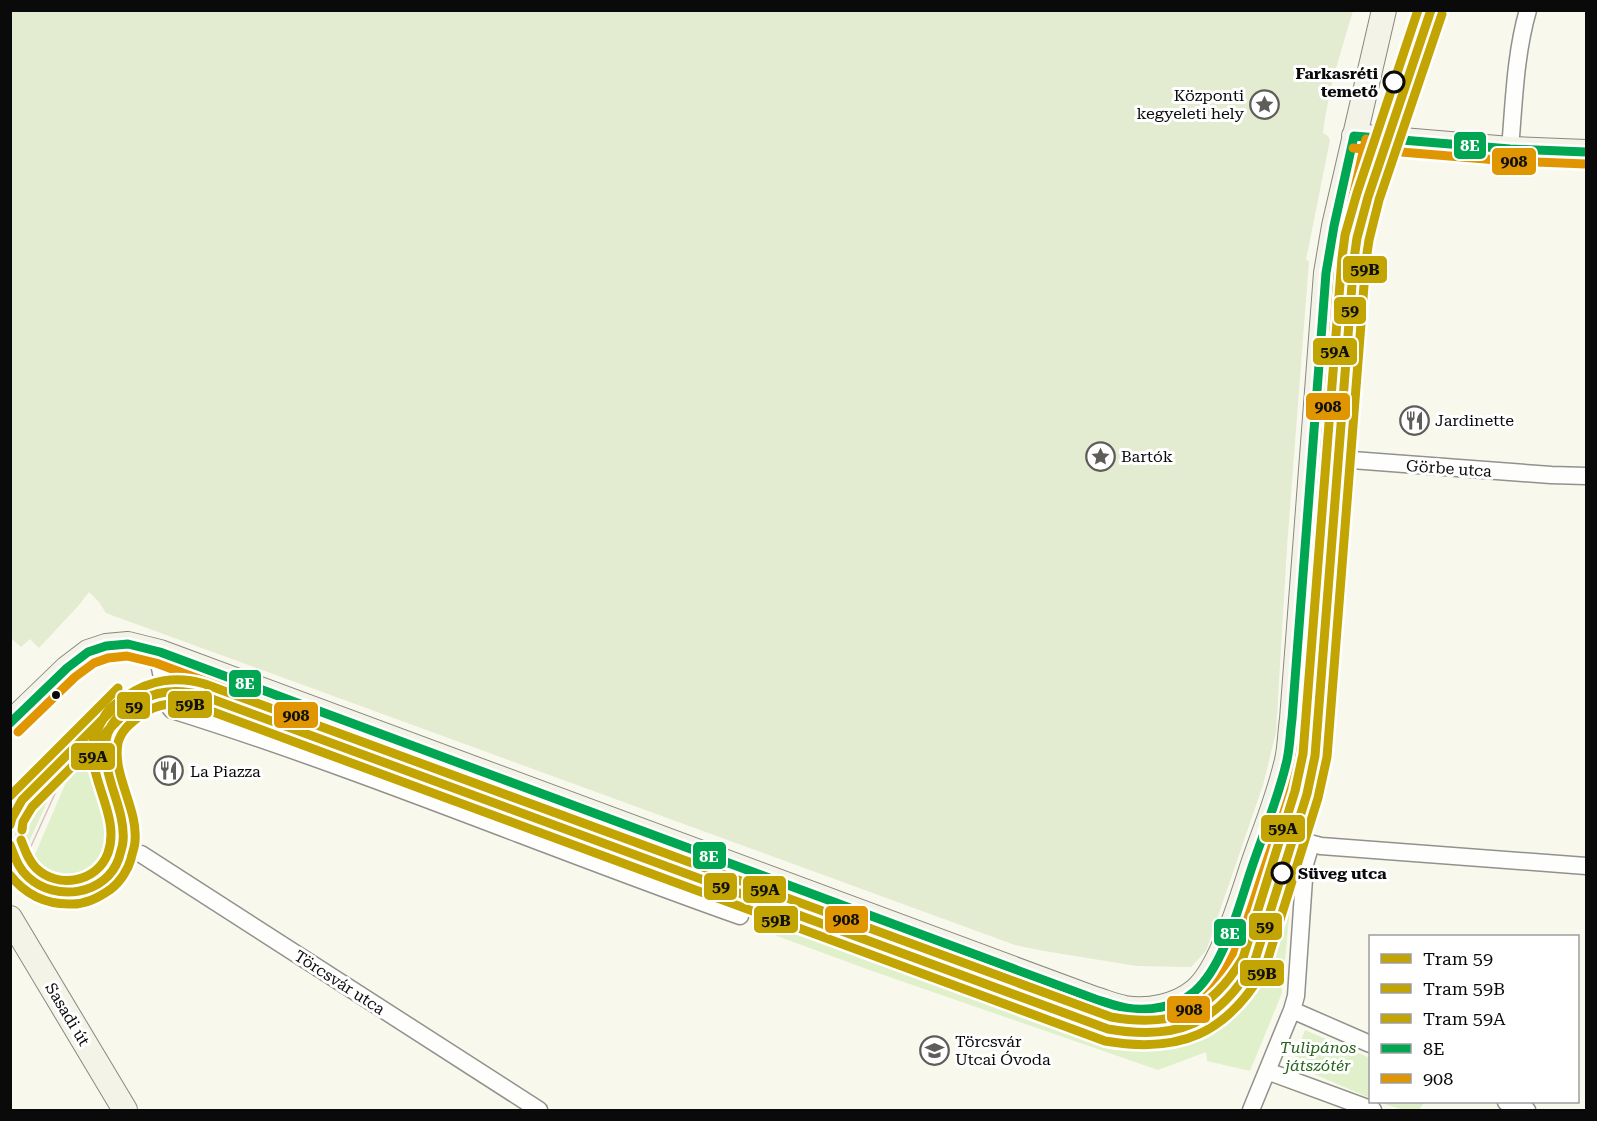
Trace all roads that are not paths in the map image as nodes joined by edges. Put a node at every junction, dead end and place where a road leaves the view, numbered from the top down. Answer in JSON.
{"nodes":[{"id":1,"x":1384,"y":10,"type":"edge"},
{"id":2,"x":1528,"y":10,"type":"edge"},
{"id":3,"x":1354,"y":136,"type":"junction"},
{"id":4,"x":1510,"y":149,"type":"junction"},
{"id":5,"x":1587,"y":152,"type":"edge"},
{"id":6,"x":1312,"y":457,"type":"junction"},
{"id":7,"x":1587,"y":476,"type":"edge"},
{"id":8,"x":160,"y":660,"type":"junction"},
{"id":9,"x":10,"y":723,"type":"edge"},
{"id":10,"x":1266,"y":829,"type":"junction"},
{"id":11,"x":1311,"y":844,"type":"junction"},
{"id":12,"x":141,"y":854,"type":"dead end"},
{"id":13,"x":1587,"y":866,"type":"edge"},
{"id":14,"x":740,"y":916,"type":"dead end"},
{"id":15,"x":10,"y":918,"type":"edge"},
{"id":16,"x":1292,"y":1010,"type":"junction"},
{"id":17,"x":1369,"y":1043,"type":"edge"},
{"id":18,"x":1267,"y":1071,"type":"junction"},
{"id":19,"x":1511,"y":1103,"type":"edge"},
{"id":20,"x":125,"y":1110,"type":"edge"},
{"id":21,"x":539,"y":1110,"type":"edge"},
{"id":22,"x":1251,"y":1110,"type":"edge"},
{"id":23,"x":1373,"y":1110,"type":"edge"},
{"id":24,"x":1527,"y":1110,"type":"edge"}],
"edges":[{"from":1,"to":3,"type":"street"},
{"from":2,"to":4,"type":"street"},
{"from":3,"to":4,"type":"street"},
{"from":3,"to":6,"type":"street"},
{"from":4,"to":5,"type":"street"},
{"from":6,"to":7,"type":"street","name":"Görbe utca"},
{"from":6,"to":10,"type":"street"},
{"from":8,"to":9,"type":"street"},
{"from":8,"to":10,"type":"street"},
{"from":8,"to":14,"type":"street"},
{"from":10,"to":11,"type":"street"},
{"from":11,"to":13,"type":"street"},
{"from":11,"to":16,"type":"street"},
{"from":12,"to":21,"type":"street","name":"Törcsvár utca"},
{"from":15,"to":20,"type":"street","name":"Sasadi út"},
{"from":16,"to":17,"type":"street"},
{"from":16,"to":18,"type":"street"},
{"from":18,"to":22,"type":"street"},
{"from":18,"to":23,"type":"street"},
{"from":19,"to":24,"type":"street"}]}
